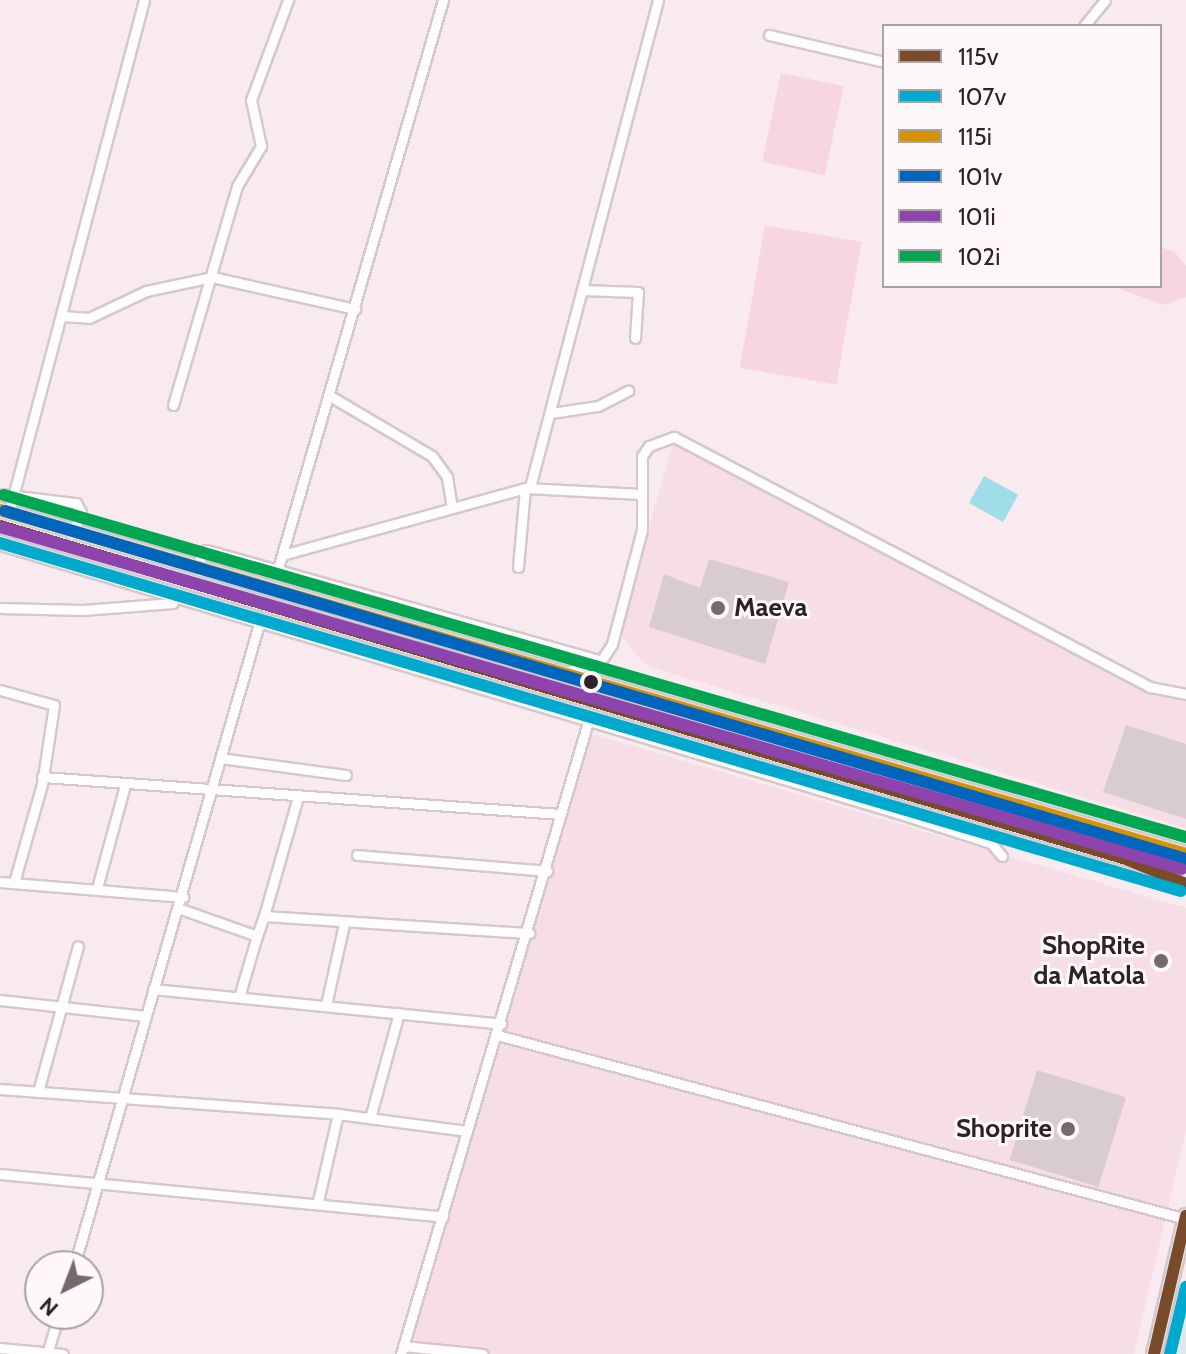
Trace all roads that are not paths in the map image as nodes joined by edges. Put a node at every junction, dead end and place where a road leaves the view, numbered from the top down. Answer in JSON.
{"nodes":[{"id":1,"x":144,"y":0,"type":"edge"},
{"id":2,"x":288,"y":0,"type":"edge"},
{"id":3,"x":443,"y":0,"type":"edge"},
{"id":4,"x":658,"y":0,"type":"edge"},
{"id":5,"x":1105,"y":0,"type":"edge"},
{"id":6,"x":1086,"y":24,"type":"edge"},
{"id":7,"x":769,"y":35,"type":"dead end"},
{"id":8,"x":882,"y":62,"type":"edge"},
{"id":9,"x":212,"y":277,"type":"junction"},
{"id":10,"x":582,"y":290,"type":"junction"},
{"id":11,"x":355,"y":309,"type":"junction"},
{"id":12,"x":62,"y":316,"type":"junction"},
{"id":13,"x":635,"y":338,"type":"dead end"},
{"id":14,"x":628,"y":391,"type":"dead end"},
{"id":15,"x":330,"y":396,"type":"junction"},
{"id":16,"x":173,"y":405,"type":"dead end"},
{"id":17,"x":551,"y":413,"type":"junction"},
{"id":18,"x":527,"y":487,"type":"junction"},
{"id":19,"x":0,"y":494,"type":"edge"},
{"id":20,"x":641,"y":494,"type":"junction"},
{"id":21,"x":13,"y":495,"type":"junction"},
{"id":22,"x":452,"y":508,"type":"junction"},
{"id":23,"x":4,"y":511,"type":"edge"},
{"id":24,"x":5,"y":528,"type":"edge"},
{"id":25,"x":72,"y":534,"type":"junction"},
{"id":26,"x":1,"y":548,"type":"edge"},
{"id":27,"x":282,"y":555,"type":"junction"},
{"id":28,"x":518,"y":567,"type":"dead end"},
{"id":29,"x":200,"y":571,"type":"junction"},
{"id":30,"x":277,"y":572,"type":"junction"},
{"id":31,"x":189,"y":604,"type":"junction"},
{"id":32,"x":0,"y":608,"type":"edge"},
{"id":33,"x":259,"y":624,"type":"junction"},
{"id":34,"x":601,"y":661,"type":"junction"},
{"id":35,"x":556,"y":675,"type":"junction"},
{"id":36,"x":0,"y":690,"type":"edge"},
{"id":37,"x":1186,"y":694,"type":"edge"},
{"id":38,"x":588,"y":722,"type":"junction"},
{"id":39,"x":220,"y":758,"type":"junction"},
{"id":40,"x":346,"y":775,"type":"dead end"},
{"id":41,"x":42,"y":777,"type":"junction"},
{"id":42,"x":125,"y":785,"type":"junction"},
{"id":43,"x":211,"y":790,"type":"junction"},
{"id":44,"x":298,"y":797,"type":"junction"},
{"id":45,"x":561,"y":814,"type":"junction"},
{"id":46,"x":1186,"y":854,"type":"edge"},
{"id":47,"x":357,"y":855,"type":"dead end"},
{"id":48,"x":1002,"y":856,"type":"dead end"},
{"id":49,"x":1126,"y":859,"type":"junction"},
{"id":50,"x":547,"y":871,"type":"junction"},
{"id":51,"x":1186,"y":876,"type":"edge"},
{"id":52,"x":0,"y":882,"type":"edge"},
{"id":53,"x":14,"y":882,"type":"junction"},
{"id":54,"x":1186,"y":884,"type":"edge"},
{"id":55,"x":97,"y":888,"type":"junction"},
{"id":56,"x":183,"y":897,"type":"junction"},
{"id":57,"x":178,"y":908,"type":"junction"},
{"id":58,"x":264,"y":916,"type":"junction"},
{"id":59,"x":344,"y":924,"type":"junction"},
{"id":60,"x":529,"y":933,"type":"junction"},
{"id":61,"x":257,"y":936,"type":"junction"},
{"id":62,"x":78,"y":946,"type":"dead end"},
{"id":63,"x":153,"y":989,"type":"junction"},
{"id":64,"x":239,"y":997,"type":"junction"},
{"id":65,"x":0,"y":1000,"type":"edge"},
{"id":66,"x":62,"y":1005,"type":"junction"},
{"id":67,"x":326,"y":1005,"type":"junction"},
{"id":68,"x":399,"y":1013,"type":"junction"},
{"id":69,"x":145,"y":1016,"type":"junction"},
{"id":70,"x":501,"y":1024,"type":"junction"},
{"id":71,"x":497,"y":1035,"type":"junction"},
{"id":72,"x":0,"y":1089,"type":"edge"},
{"id":73,"x":38,"y":1092,"type":"junction"},
{"id":74,"x":124,"y":1097,"type":"junction"},
{"id":75,"x":338,"y":1114,"type":"junction"},
{"id":76,"x":370,"y":1118,"type":"junction"},
{"id":77,"x":467,"y":1131,"type":"junction"},
{"id":78,"x":0,"y":1174,"type":"edge"},
{"id":79,"x":100,"y":1181,"type":"junction"},
{"id":80,"x":318,"y":1201,"type":"junction"},
{"id":81,"x":443,"y":1217,"type":"junction"},
{"id":82,"x":1186,"y":1218,"type":"edge"},
{"id":83,"x":79,"y":1250,"type":"edge"},
{"id":84,"x":1186,"y":1326,"type":"edge"},
{"id":85,"x":54,"y":1330,"type":"edge"},
{"id":86,"x":0,"y":1348,"type":"edge"},
{"id":87,"x":402,"y":1350,"type":"edge"},
{"id":88,"x":47,"y":1353,"type":"edge"},
{"id":89,"x":63,"y":1354,"type":"edge"},
{"id":90,"x":483,"y":1354,"type":"edge"},
{"id":91,"x":1154,"y":1354,"type":"edge"},
{"id":92,"x":1180,"y":1354,"type":"edge"}],
"edges":[{"from":1,"to":12,"type":"street"},
{"from":2,"to":9,"type":"street"},
{"from":3,"to":11,"type":"street"},
{"from":4,"to":10,"type":"street"},
{"from":5,"to":6,"type":"street"},
{"from":7,"to":8,"type":"street"},
{"from":9,"to":11,"type":"street"},
{"from":9,"to":12,"type":"street"},
{"from":9,"to":16,"type":"street"},
{"from":10,"to":13,"type":"street"},
{"from":10,"to":17,"type":"street"},
{"from":11,"to":15,"type":"street"},
{"from":12,"to":21,"type":"street"},
{"from":14,"to":17,"type":"street"},
{"from":15,"to":22,"type":"street"},
{"from":15,"to":27,"type":"street"},
{"from":17,"to":18,"type":"street"},
{"from":18,"to":20,"type":"street"},
{"from":18,"to":22,"type":"street"},
{"from":18,"to":28,"type":"street"},
{"from":19,"to":21,"type":"street"},
{"from":20,"to":34,"type":"street"},
{"from":20,"to":37,"type":"street"},
{"from":21,"to":23,"type":"street"},
{"from":21,"to":25,"type":"street"},
{"from":22,"to":27,"type":"street"},
{"from":23,"to":25,"type":"highway"},
{"from":24,"to":26,"type":"street"},
{"from":24,"to":49,"type":"highway"},
{"from":25,"to":29,"type":"highway"},
{"from":26,"to":31,"type":"street"},
{"from":27,"to":30,"type":"street"},
{"from":29,"to":30,"type":"street"},
{"from":29,"to":35,"type":"highway"},
{"from":30,"to":34,"type":"street"},
{"from":31,"to":32,"type":"street"},
{"from":31,"to":33,"type":"street"},
{"from":33,"to":38,"type":"street"},
{"from":33,"to":39,"type":"street"},
{"from":34,"to":35,"type":"street"},
{"from":35,"to":46,"type":"highway"},
{"from":36,"to":41,"type":"street"},
{"from":38,"to":45,"type":"street"},
{"from":38,"to":48,"type":"street"},
{"from":39,"to":40,"type":"street"},
{"from":39,"to":43,"type":"street"},
{"from":41,"to":42,"type":"street"},
{"from":41,"to":53,"type":"street"},
{"from":42,"to":43,"type":"street"},
{"from":42,"to":55,"type":"street"},
{"from":43,"to":44,"type":"street"},
{"from":43,"to":56,"type":"street"},
{"from":44,"to":45,"type":"street"},
{"from":44,"to":58,"type":"street"},
{"from":45,"to":50,"type":"street"},
{"from":47,"to":50,"type":"street"},
{"from":49,"to":51,"type":"highway"},
{"from":49,"to":54,"type":"highway"},
{"from":50,"to":60,"type":"street"},
{"from":52,"to":53,"type":"street"},
{"from":53,"to":55,"type":"street"},
{"from":55,"to":56,"type":"street"},
{"from":56,"to":57,"type":"street"},
{"from":57,"to":61,"type":"street"},
{"from":57,"to":63,"type":"street"},
{"from":58,"to":59,"type":"street"},
{"from":58,"to":61,"type":"street"},
{"from":59,"to":60,"type":"street"},
{"from":59,"to":67,"type":"street"},
{"from":60,"to":70,"type":"street"},
{"from":61,"to":64,"type":"street"},
{"from":62,"to":66,"type":"street"},
{"from":63,"to":64,"type":"street"},
{"from":63,"to":69,"type":"street"},
{"from":64,"to":67,"type":"street"},
{"from":65,"to":66,"type":"street"},
{"from":66,"to":69,"type":"street"},
{"from":66,"to":73,"type":"street"},
{"from":67,"to":68,"type":"street"},
{"from":68,"to":70,"type":"street"},
{"from":68,"to":76,"type":"street"},
{"from":69,"to":74,"type":"street"},
{"from":70,"to":71,"type":"street"},
{"from":71,"to":77,"type":"street"},
{"from":71,"to":82,"type":"street"},
{"from":72,"to":73,"type":"street"},
{"from":73,"to":74,"type":"street"},
{"from":74,"to":75,"type":"street"},
{"from":74,"to":79,"type":"street"},
{"from":75,"to":76,"type":"street"},
{"from":75,"to":80,"type":"street"},
{"from":76,"to":77,"type":"street"},
{"from":77,"to":81,"type":"street"},
{"from":78,"to":79,"type":"street"},
{"from":79,"to":80,"type":"street"},
{"from":79,"to":83,"type":"street"},
{"from":80,"to":81,"type":"street"},
{"from":81,"to":87,"type":"street"},
{"from":82,"to":91,"type":"highway"},
{"from":84,"to":92,"type":"highway"},
{"from":85,"to":88,"type":"street"},
{"from":86,"to":88,"type":"street"},
{"from":87,"to":90,"type":"street"},
{"from":88,"to":89,"type":"street"}]}
